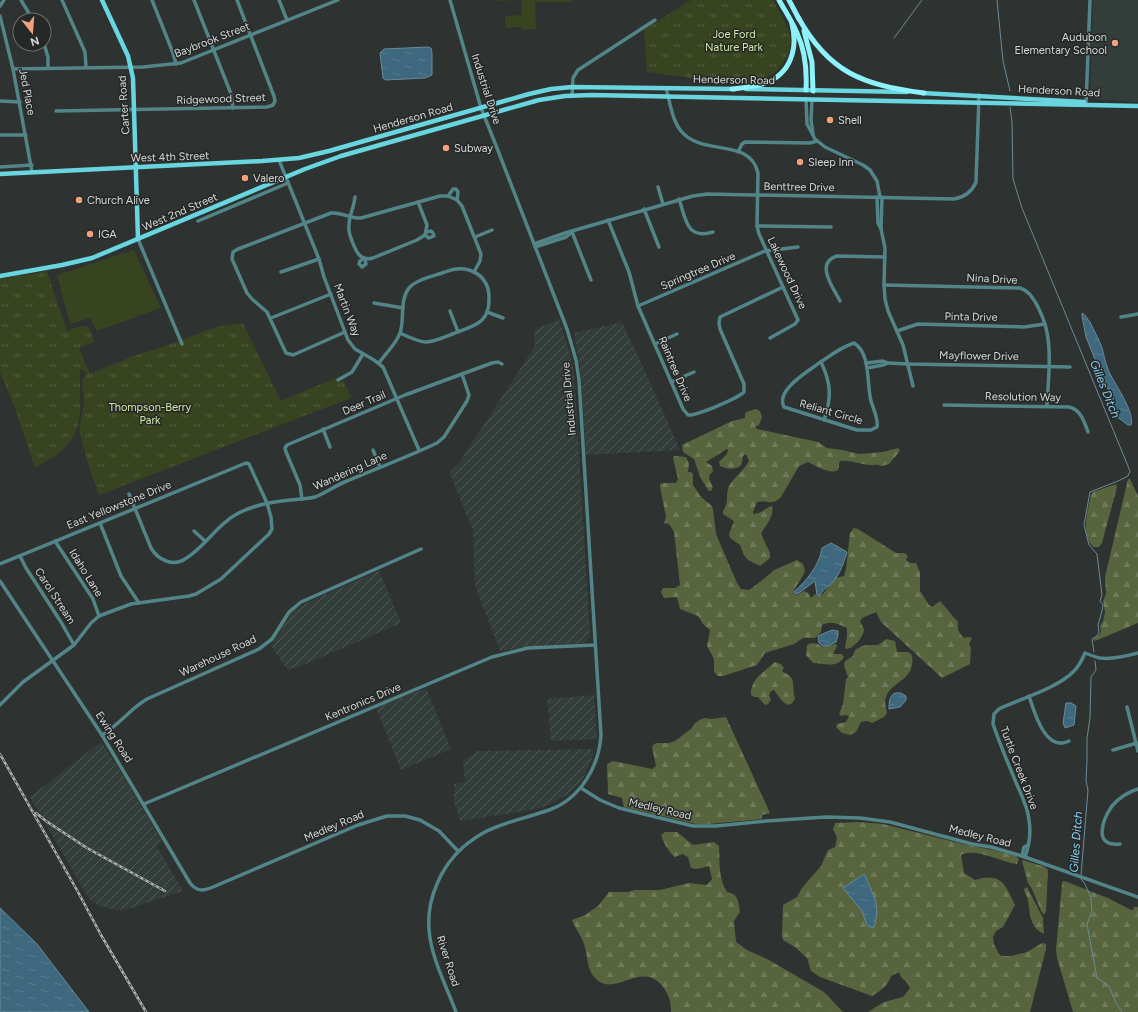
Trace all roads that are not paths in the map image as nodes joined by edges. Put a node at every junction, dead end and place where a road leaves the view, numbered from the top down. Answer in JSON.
{"nodes":[{"id":1,"x":4,"y":0,"type":"edge"},
{"id":2,"x":21,"y":0,"type":"edge"},
{"id":3,"x":62,"y":0,"type":"edge"},
{"id":4,"x":102,"y":0,"type":"edge"},
{"id":5,"x":152,"y":0,"type":"edge"},
{"id":6,"x":194,"y":0,"type":"edge"},
{"id":7,"x":237,"y":0,"type":"edge"},
{"id":8,"x":279,"y":0,"type":"edge"},
{"id":9,"x":324,"y":0,"type":"edge"},
{"id":10,"x":338,"y":0,"type":"edge"},
{"id":11,"x":450,"y":0,"type":"edge"},
{"id":12,"x":779,"y":0,"type":"edge"},
{"id":13,"x":789,"y":0,"type":"edge"},
{"id":14,"x":1090,"y":0,"type":"edge"},
{"id":15,"x":326,"y":5,"type":"junction"},
{"id":16,"x":0,"y":6,"type":"edge"},
{"id":17,"x":28,"y":12,"type":"edge"},
{"id":18,"x":0,"y":16,"type":"edge"},
{"id":19,"x":798,"y":17,"type":"junction"},
{"id":20,"x":287,"y":20,"type":"junction"},
{"id":21,"x":656,"y":20,"type":"dead end"},
{"id":22,"x":792,"y":24,"type":"junction"},
{"id":23,"x":251,"y":35,"type":"junction"},
{"id":24,"x":214,"y":50,"type":"junction"},
{"id":25,"x":46,"y":52,"type":"edge"},
{"id":26,"x":176,"y":64,"type":"junction"},
{"id":27,"x":48,"y":68,"type":"junction"},
{"id":28,"x":86,"y":68,"type":"junction"},
{"id":29,"x":131,"y":68,"type":"junction"},
{"id":30,"x":13,"y":69,"type":"junction"},
{"id":31,"x":572,"y":87,"type":"junction"},
{"id":32,"x":666,"y":88,"type":"junction"},
{"id":33,"x":732,"y":89,"type":"junction"},
{"id":34,"x":806,"y":90,"type":"junction"},
{"id":35,"x":813,"y":90,"type":"junction"},
{"id":36,"x":924,"y":93,"type":"junction"},
{"id":37,"x":979,"y":95,"type":"junction"},
{"id":38,"x":572,"y":96,"type":"junction"},
{"id":39,"x":669,"y":97,"type":"junction"},
{"id":40,"x":806,"y":100,"type":"junction"},
{"id":41,"x":812,"y":100,"type":"junction"},
{"id":42,"x":0,"y":101,"type":"edge"},
{"id":43,"x":20,"y":102,"type":"junction"},
{"id":44,"x":979,"y":103,"type":"junction"},
{"id":45,"x":1086,"y":103,"type":"junction"},
{"id":46,"x":1138,"y":105,"type":"edge"},
{"id":47,"x":233,"y":108,"type":"junction"},
{"id":48,"x":480,"y":108,"type":"junction"},
{"id":49,"x":134,"y":110,"type":"junction"},
{"id":50,"x":56,"y":111,"type":"dead end"},
{"id":51,"x":483,"y":115,"type":"junction"},
{"id":52,"x":0,"y":135,"type":"edge"},
{"id":53,"x":26,"y":135,"type":"junction"},
{"id":54,"x":813,"y":135,"type":"junction"},
{"id":55,"x":817,"y":141,"type":"junction"},
{"id":56,"x":339,"y":149,"type":"joint"},
{"id":57,"x":364,"y":149,"type":"joint"},
{"id":58,"x":738,"y":152,"type":"junction"},
{"id":59,"x":279,"y":160,"type":"junction"},
{"id":60,"x":32,"y":165,"type":"junction"},
{"id":61,"x":0,"y":167,"type":"edge"},
{"id":62,"x":137,"y":167,"type":"junction"},
{"id":63,"x":32,"y":172,"type":"junction"},
{"id":64,"x":0,"y":174,"type":"edge"},
{"id":65,"x":286,"y":177,"type":"junction"},
{"id":66,"x":288,"y":183,"type":"junction"},
{"id":67,"x":658,"y":186,"type":"dead end"},
{"id":68,"x":448,"y":196,"type":"junction"},
{"id":69,"x":758,"y":196,"type":"junction"},
{"id":70,"x":355,"y":197,"type":"dead end"},
{"id":71,"x":880,"y":197,"type":"junction"},
{"id":72,"x":679,"y":199,"type":"junction"},
{"id":73,"x":457,"y":200,"type":"junction"},
{"id":74,"x":418,"y":202,"type":"junction"},
{"id":75,"x":663,"y":204,"type":"junction"},
{"id":76,"x":644,"y":209,"type":"junction"},
{"id":77,"x":207,"y":210,"type":"junction"},
{"id":78,"x":209,"y":216,"type":"junction"},
{"id":79,"x":351,"y":217,"type":"junction"},
{"id":80,"x":608,"y":220,"type":"junction"},
{"id":81,"x":198,"y":221,"type":"dead end"},
{"id":82,"x":305,"y":224,"type":"junction"},
{"id":83,"x":757,"y":226,"type":"junction"},
{"id":84,"x":831,"y":227,"type":"dead end"},
{"id":85,"x":492,"y":230,"type":"dead end"},
{"id":86,"x":572,"y":232,"type":"junction"},
{"id":87,"x":713,"y":232,"type":"dead end"},
{"id":88,"x":475,"y":237,"type":"junction"},
{"id":89,"x":138,"y":239,"type":"junction"},
{"id":90,"x":534,"y":246,"type":"junction"},
{"id":91,"x":659,"y":247,"type":"dead end"},
{"id":92,"x":798,"y":247,"type":"dead end"},
{"id":93,"x":765,"y":251,"type":"junction"},
{"id":94,"x":885,"y":257,"type":"junction"},
{"id":95,"x":319,"y":259,"type":"junction"},
{"id":96,"x":281,"y":272,"type":"dead end"},
{"id":97,"x":474,"y":272,"type":"junction"},
{"id":98,"x":0,"y":276,"type":"edge"},
{"id":99,"x":591,"y":280,"type":"dead end"},
{"id":100,"x":884,"y":285,"type":"junction"},
{"id":101,"x":783,"y":287,"type":"junction"},
{"id":102,"x":331,"y":294,"type":"junction"},
{"id":103,"x":840,"y":301,"type":"dead end"},
{"id":104,"x":374,"y":303,"type":"dead end"},
{"id":105,"x":638,"y":306,"type":"junction"},
{"id":106,"x":403,"y":308,"type":"junction"},
{"id":107,"x":450,"y":311,"type":"dead end"},
{"id":108,"x":487,"y":312,"type":"junction"},
{"id":109,"x":1138,"y":314,"type":"edge"},
{"id":110,"x":1120,"y":317,"type":"dead end"},
{"id":111,"x":271,"y":318,"type":"junction"},
{"id":112,"x":503,"y":318,"type":"dead end"},
{"id":113,"x":1045,"y":324,"type":"junction"},
{"id":114,"x":897,"y":331,"type":"junction"},
{"id":115,"x":345,"y":332,"type":"junction"},
{"id":116,"x":458,"y":332,"type":"junction"},
{"id":117,"x":400,"y":333,"type":"junction"},
{"id":118,"x":678,"y":334,"type":"dead end"},
{"id":119,"x":770,"y":338,"type":"dead end"},
{"id":120,"x":182,"y":344,"type":"dead end"},
{"id":121,"x":655,"y":344,"type":"junction"},
{"id":122,"x":363,"y":354,"type":"junction"},
{"id":123,"x":821,"y":362,"type":"junction"},
{"id":124,"x":379,"y":363,"type":"junction"},
{"id":125,"x":866,"y":363,"type":"junction"},
{"id":126,"x":888,"y":363,"type":"junction"},
{"id":127,"x":502,"y":364,"type":"dead end"},
{"id":128,"x":908,"y":364,"type":"junction"},
{"id":129,"x":1048,"y":366,"type":"junction"},
{"id":130,"x":1070,"y":367,"type":"dead end"},
{"id":131,"x":867,"y":368,"type":"junction"},
{"id":132,"x":694,"y":372,"type":"dead end"},
{"id":133,"x":462,"y":374,"type":"junction"},
{"id":134,"x":338,"y":380,"type":"dead end"},
{"id":135,"x":671,"y":382,"type":"junction"},
{"id":136,"x":913,"y":386,"type":"dead end"},
{"id":137,"x":397,"y":398,"type":"junction"},
{"id":138,"x":944,"y":405,"type":"dead end"},
{"id":139,"x":1047,"y":406,"type":"junction"},
{"id":140,"x":824,"y":420,"type":"junction"},
{"id":141,"x":323,"y":429,"type":"junction"},
{"id":142,"x":1088,"y":432,"type":"dead end"},
{"id":143,"x":330,"y":447,"type":"dead end"},
{"id":144,"x":373,"y":450,"type":"dead end"},
{"id":145,"x":419,"y":450,"type":"junction"},
{"id":146,"x":380,"y":467,"type":"junction"},
{"id":147,"x":130,"y":494,"type":"dead end"},
{"id":148,"x":302,"y":498,"type":"junction"},
{"id":149,"x":266,"y":503,"type":"junction"},
{"id":150,"x":135,"y":508,"type":"junction"},
{"id":151,"x":100,"y":523,"type":"junction"},
{"id":152,"x":194,"y":531,"type":"dead end"},
{"id":153,"x":55,"y":541,"type":"junction"},
{"id":154,"x":205,"y":541,"type":"junction"},
{"id":155,"x":421,"y":549,"type":"dead end"},
{"id":156,"x":20,"y":556,"type":"junction"},
{"id":157,"x":0,"y":564,"type":"edge"},
{"id":158,"x":0,"y":581,"type":"edge"},
{"id":159,"x":139,"y":603,"type":"junction"},
{"id":160,"x":99,"y":616,"type":"junction"},
{"id":161,"x":74,"y":645,"type":"junction"},
{"id":162,"x":595,"y":645,"type":"junction"},
{"id":163,"x":1138,"y":652,"type":"edge"},
{"id":164,"x":52,"y":661,"type":"junction"},
{"id":165,"x":1029,"y":696,"type":"junction"},
{"id":166,"x":0,"y":705,"type":"edge"},
{"id":167,"x":1127,"y":707,"type":"dead end"},
{"id":168,"x":102,"y":735,"type":"junction"},
{"id":169,"x":1069,"y":741,"type":"dead end"},
{"id":170,"x":1137,"y":743,"type":"edge"},
{"id":171,"x":1113,"y":750,"type":"dead end"},
{"id":172,"x":1138,"y":751,"type":"edge"},
{"id":173,"x":581,"y":788,"type":"junction"},
{"id":174,"x":1138,"y":789,"type":"edge"},
{"id":175,"x":144,"y":804,"type":"junction"},
{"id":176,"x":1120,"y":844,"type":"dead end"},
{"id":177,"x":458,"y":851,"type":"junction"},
{"id":178,"x":1023,"y":856,"type":"junction"},
{"id":179,"x":216,"y":886,"type":"joint"},
{"id":180,"x":1138,"y":897,"type":"edge"},
{"id":181,"x":456,"y":1012,"type":"edge"}],
"edges":[{"from":1,"to":16,"type":"street"},
{"from":2,"to":17,"type":"street"},
{"from":3,"to":28,"type":"street"},
{"from":4,"to":29,"type":"main road","name":"Carter Road"},
{"from":5,"to":26,"type":"street"},
{"from":6,"to":24,"type":"street"},
{"from":7,"to":23,"type":"street","name":"Ridgewood Street"},
{"from":8,"to":20,"type":"street"},
{"from":9,"to":15,"type":"street"},
{"from":10,"to":15,"type":"street","name":"Baybrook Street"},
{"from":11,"to":48,"type":"street","name":"Industrial Drive"},
{"from":12,"to":22,"type":"highway"},
{"from":13,"to":19,"type":"highway"},
{"from":14,"to":45,"type":"street"},
{"from":15,"to":20,"type":"street","name":"Baybrook Street"},
{"from":18,"to":30,"type":"street","name":"Jed Place"},
{"from":19,"to":35,"type":"highway"},
{"from":19,"to":36,"type":"highway"},
{"from":20,"to":23,"type":"street","name":"Baybrook Street"},
{"from":21,"to":31,"type":"street"},
{"from":22,"to":33,"type":"highway"},
{"from":22,"to":34,"type":"highway"},
{"from":23,"to":24,"type":"street","name":"Baybrook Street"},
{"from":23,"to":47,"type":"street","name":"Ridgewood Street"},
{"from":24,"to":26,"type":"street","name":"Baybrook Street"},
{"from":24,"to":47,"type":"street"},
{"from":25,"to":27,"type":"street"},
{"from":26,"to":29,"type":"street","name":"Baybrook Street"},
{"from":27,"to":28,"type":"street","name":"Baybrook Street"},
{"from":27,"to":30,"type":"street","name":"Baybrook Street"},
{"from":28,"to":29,"type":"street","name":"Baybrook Street"},
{"from":29,"to":49,"type":"main road","name":"Carter Road"},
{"from":30,"to":43,"type":"street","name":"Jed Place"},
{"from":31,"to":32,"type":"main road","name":"Henderson Road"},
{"from":31,"to":38,"type":"street"},
{"from":31,"to":48,"type":"main road","name":"Henderson Road"},
{"from":32,"to":33,"type":"main road","name":"Henderson Road"},
{"from":32,"to":39,"type":"street","name":"Lakewood Drive"},
{"from":33,"to":34,"type":"main road","name":"Henderson Road"},
{"from":34,"to":35,"type":"main road","name":"Henderson Road"},
{"from":34,"to":40,"type":"main road"},
{"from":35,"to":36,"type":"main road","name":"Henderson Road"},
{"from":35,"to":41,"type":"main road"},
{"from":36,"to":37,"type":"main road","name":"Henderson Road"},
{"from":37,"to":44,"type":"street","name":"Benttree Drive"},
{"from":37,"to":45,"type":"main road","name":"Henderson Road"},
{"from":38,"to":39,"type":"main road","name":"Henderson Road"},
{"from":38,"to":51,"type":"main road","name":"Henderson Road"},
{"from":39,"to":40,"type":"main road","name":"Henderson Road"},
{"from":39,"to":58,"type":"street","name":"Lakewood Drive"},
{"from":40,"to":41,"type":"main road","name":"Henderson Road"},
{"from":40,"to":54,"type":"street"},
{"from":41,"to":44,"type":"main road","name":"Henderson Road"},
{"from":41,"to":54,"type":"street"},
{"from":42,"to":43,"type":"street"},
{"from":43,"to":53,"type":"street","name":"Jed Place"},
{"from":44,"to":45,"type":"main road","name":"Henderson Road"},
{"from":44,"to":71,"type":"street","name":"Benttree Drive"},
{"from":45,"to":46,"type":"main road","name":"Henderson Road"},
{"from":47,"to":49,"type":"street","name":"Ridgewood Street"},
{"from":48,"to":51,"type":"street","name":"Industrial Drive"},
{"from":48,"to":56,"type":"main road","name":"Henderson Road"},
{"from":49,"to":50,"type":"street","name":"Ridgewood Street"},
{"from":49,"to":62,"type":"main road","name":"Carter Road"},
{"from":51,"to":57,"type":"main road","name":"Henderson Road"},
{"from":51,"to":90,"type":"street","name":"Industrial Drive"},
{"from":52,"to":53,"type":"street"},
{"from":53,"to":60,"type":"street","name":"Jed Place"},
{"from":54,"to":55,"type":"street"},
{"from":55,"to":58,"type":"street"},
{"from":55,"to":71,"type":"street"},
{"from":56,"to":59,"type":"main road","name":"West 4th Street"},
{"from":57,"to":65,"type":"main road","name":"West 2nd Street"},
{"from":58,"to":69,"type":"street","name":"Lakewood Drive"},
{"from":59,"to":62,"type":"main road","name":"West 4th Street"},
{"from":59,"to":65,"type":"street","name":"Martin Way"},
{"from":60,"to":61,"type":"street"},
{"from":60,"to":63,"type":"street","name":"Jed Place"},
{"from":62,"to":63,"type":"main road","name":"West 4th Street"},
{"from":62,"to":89,"type":"main road","name":"Carter Road"},
{"from":63,"to":64,"type":"main road","name":"West 4th Street"},
{"from":65,"to":66,"type":"street","name":"Martin Way"},
{"from":65,"to":77,"type":"main road","name":"West 2nd Street"},
{"from":66,"to":78,"type":"street","name":"West 2nd Street"},
{"from":66,"to":82,"type":"street","name":"Martin Way"},
{"from":67,"to":75,"type":"street"},
{"from":68,"to":73,"type":"street"},
{"from":68,"to":73,"type":"street"},
{"from":68,"to":74,"type":"street"},
{"from":69,"to":71,"type":"street","name":"Benttree Drive"},
{"from":69,"to":72,"type":"street","name":"Benttree Drive"},
{"from":69,"to":83,"type":"street","name":"Lakewood Drive"},
{"from":70,"to":79,"type":"street"},
{"from":71,"to":94,"type":"street"},
{"from":72,"to":75,"type":"street","name":"Benttree Drive"},
{"from":72,"to":87,"type":"street"},
{"from":73,"to":88,"type":"street"},
{"from":74,"to":79,"type":"street"},
{"from":74,"to":79,"type":"street"},
{"from":75,"to":76,"type":"street","name":"Benttree Drive"},
{"from":76,"to":80,"type":"street","name":"Benttree Drive"},
{"from":76,"to":91,"type":"street"},
{"from":77,"to":78,"type":"street"},
{"from":77,"to":89,"type":"main road","name":"West 2nd Street"},
{"from":78,"to":81,"type":"street","name":"West 2nd Street"},
{"from":79,"to":82,"type":"street"},
{"from":80,"to":86,"type":"street","name":"Benttree Drive"},
{"from":80,"to":105,"type":"street","name":"Raintree Drive"},
{"from":82,"to":95,"type":"street","name":"Martin Way"},
{"from":82,"to":111,"type":"street"},
{"from":83,"to":84,"type":"street"},
{"from":83,"to":93,"type":"street","name":"Lakewood Drive"},
{"from":85,"to":88,"type":"street"},
{"from":86,"to":90,"type":"street","name":"Benttree Drive"},
{"from":86,"to":99,"type":"street"},
{"from":88,"to":97,"type":"street"},
{"from":89,"to":98,"type":"main road","name":"West 2nd Street"},
{"from":89,"to":120,"type":"street"},
{"from":90,"to":162,"type":"street","name":"Industrial Drive"},
{"from":92,"to":93,"type":"street","name":"Springtree Drive"},
{"from":93,"to":101,"type":"street","name":"Lakewood Drive"},
{"from":93,"to":105,"type":"street","name":"Springtree Drive"},
{"from":94,"to":100,"type":"street"},
{"from":94,"to":103,"type":"street"},
{"from":95,"to":96,"type":"street"},
{"from":95,"to":102,"type":"street","name":"Martin Way"},
{"from":97,"to":106,"type":"street"},
{"from":97,"to":108,"type":"street"},
{"from":100,"to":113,"type":"street","name":"Nina Drive"},
{"from":100,"to":114,"type":"street"},
{"from":101,"to":119,"type":"street","name":"Lakewood Drive"},
{"from":101,"to":135,"type":"street","name":"Raintree Drive"},
{"from":102,"to":111,"type":"street"},
{"from":102,"to":115,"type":"street","name":"Martin Way"},
{"from":104,"to":106,"type":"street"},
{"from":105,"to":121,"type":"street","name":"Raintree Drive"},
{"from":106,"to":117,"type":"street"},
{"from":107,"to":116,"type":"street"},
{"from":108,"to":112,"type":"street"},
{"from":108,"to":116,"type":"street"},
{"from":109,"to":110,"type":"street"},
{"from":111,"to":115,"type":"street"},
{"from":113,"to":114,"type":"street","name":"Pinta Drive"},
{"from":113,"to":129,"type":"street","name":"Nina Drive"},
{"from":114,"to":128,"type":"street"},
{"from":115,"to":122,"type":"street","name":"Martin Way"},
{"from":116,"to":117,"type":"street"},
{"from":117,"to":124,"type":"street"},
{"from":118,"to":121,"type":"street"},
{"from":121,"to":135,"type":"street","name":"Raintree Drive"},
{"from":122,"to":124,"type":"street","name":"Martin Way"},
{"from":122,"to":134,"type":"street"},
{"from":123,"to":125,"type":"street","name":"Reliant Circle"},
{"from":123,"to":140,"type":"street"},
{"from":123,"to":140,"type":"street","name":"Reliant Circle"},
{"from":124,"to":137,"type":"street","name":"Martin Way"},
{"from":125,"to":126,"type":"street","name":"Mayflower Drive"},
{"from":125,"to":131,"type":"street","name":"Reliant Circle"},
{"from":126,"to":128,"type":"street","name":"Mayflower Drive"},
{"from":126,"to":131,"type":"street","name":"Mayflower Drive"},
{"from":127,"to":133,"type":"street","name":"Deer Trail"},
{"from":128,"to":129,"type":"street","name":"Mayflower Drive"},
{"from":128,"to":136,"type":"street"},
{"from":129,"to":130,"type":"street","name":"Mayflower Drive"},
{"from":129,"to":139,"type":"street","name":"Nina Drive"},
{"from":131,"to":140,"type":"street","name":"Reliant Circle"},
{"from":132,"to":135,"type":"street"},
{"from":133,"to":137,"type":"street","name":"Deer Trail"},
{"from":133,"to":145,"type":"street","name":"Wandering Lane"},
{"from":137,"to":141,"type":"street","name":"Deer Trail"},
{"from":137,"to":145,"type":"street","name":"Martin Way"},
{"from":138,"to":139,"type":"street","name":"Resolution Way"},
{"from":139,"to":142,"type":"street","name":"Resolution Way"},
{"from":141,"to":143,"type":"street"},
{"from":141,"to":148,"type":"street","name":"Deer Trail"},
{"from":144,"to":146,"type":"street"},
{"from":145,"to":146,"type":"street","name":"Wandering Lane"},
{"from":146,"to":148,"type":"street","name":"Wandering Lane"},
{"from":147,"to":150,"type":"street","name":"Wandering Lane"},
{"from":148,"to":149,"type":"street","name":"Wandering Lane"},
{"from":149,"to":150,"type":"street","name":"East Yellowstone Drive"},
{"from":149,"to":154,"type":"street","name":"Wandering Lane"},
{"from":149,"to":159,"type":"street"},
{"from":150,"to":151,"type":"street","name":"East Yellowstone Drive"},
{"from":150,"to":154,"type":"street","name":"Wandering Lane"},
{"from":151,"to":153,"type":"street","name":"East Yellowstone Drive"},
{"from":151,"to":159,"type":"street"},
{"from":152,"to":154,"type":"street"},
{"from":153,"to":156,"type":"street","name":"East Yellowstone Drive"},
{"from":153,"to":160,"type":"street","name":"Idaho Lane"},
{"from":155,"to":168,"type":"street","name":"Warehouse Road"},
{"from":156,"to":157,"type":"street","name":"East Yellowstone Drive"},
{"from":156,"to":161,"type":"street","name":"Carol Stream"},
{"from":158,"to":164,"type":"street","name":"Ewing Road"},
{"from":159,"to":160,"type":"street"},
{"from":160,"to":161,"type":"street"},
{"from":161,"to":164,"type":"street"},
{"from":162,"to":173,"type":"street","name":"Industrial Drive"},
{"from":162,"to":175,"type":"street","name":"Kentronics Drive"},
{"from":163,"to":165,"type":"street","name":"Turtle Creek Drive"},
{"from":164,"to":166,"type":"street"},
{"from":164,"to":168,"type":"street","name":"Ewing Road"},
{"from":165,"to":169,"type":"street"},
{"from":165,"to":178,"type":"street","name":"Turtle Creek Drive"},
{"from":167,"to":170,"type":"street"},
{"from":168,"to":175,"type":"street","name":"Ewing Road"},
{"from":170,"to":171,"type":"street"},
{"from":170,"to":172,"type":"street"},
{"from":173,"to":177,"type":"street"},
{"from":173,"to":178,"type":"street","name":"Medley Road"},
{"from":174,"to":176,"type":"street"},
{"from":175,"to":179,"type":"street","name":"Ewing Road"},
{"from":177,"to":179,"type":"street","name":"Medley Road"},
{"from":177,"to":181,"type":"street","name":"River Road"},
{"from":178,"to":180,"type":"street","name":"Medley Road"}]}
